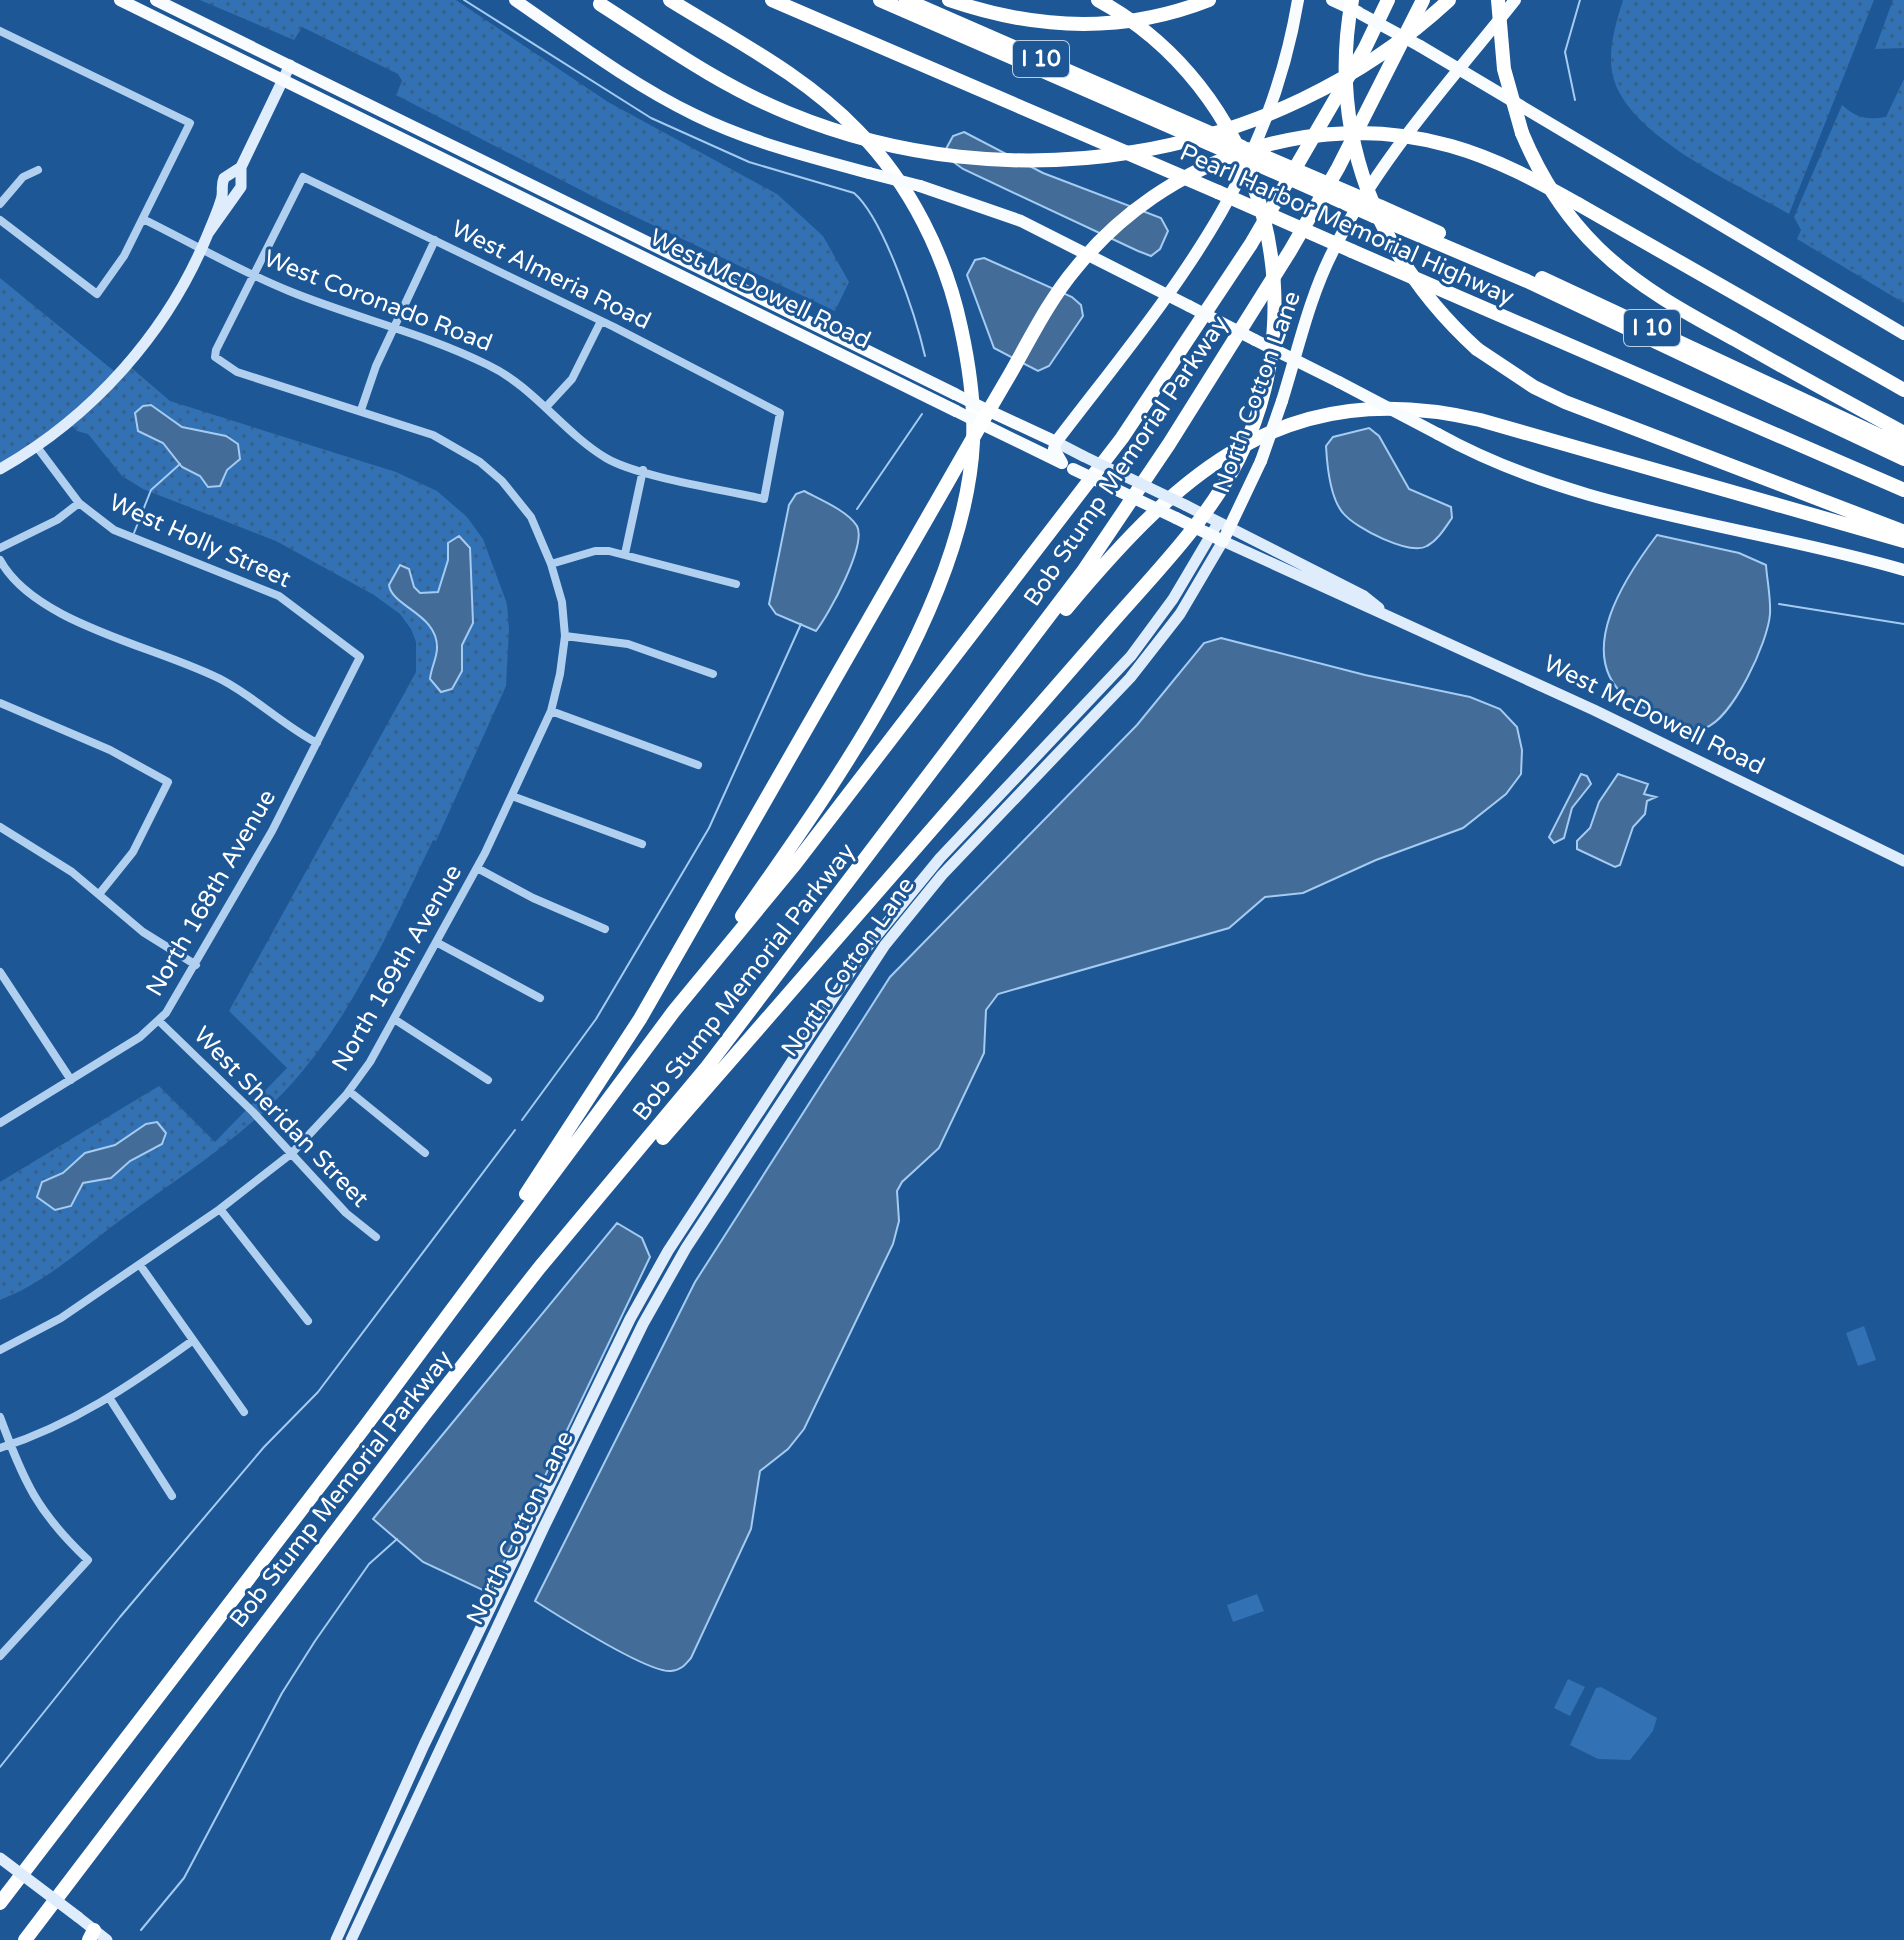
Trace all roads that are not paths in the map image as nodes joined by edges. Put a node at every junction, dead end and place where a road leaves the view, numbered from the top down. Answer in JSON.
{"nodes":[{"id":1,"x":120,"y":0,"type":"edge"},
{"id":2,"x":156,"y":0,"type":"edge"},
{"id":3,"x":515,"y":0,"type":"edge"},
{"id":4,"x":670,"y":0,"type":"edge"},
{"id":5,"x":772,"y":0,"type":"edge"},
{"id":6,"x":880,"y":0,"type":"edge"},
{"id":7,"x":906,"y":0,"type":"edge"},
{"id":8,"x":949,"y":0,"type":"edge"},
{"id":9,"x":1098,"y":0,"type":"edge"},
{"id":10,"x":1209,"y":0,"type":"edge"},
{"id":11,"x":1298,"y":0,"type":"edge"},
{"id":12,"x":1332,"y":0,"type":"edge"},
{"id":13,"x":1352,"y":0,"type":"edge"},
{"id":14,"x":1388,"y":0,"type":"edge"},
{"id":15,"x":1423,"y":0,"type":"edge"},
{"id":16,"x":1449,"y":0,"type":"edge"},
{"id":17,"x":1498,"y":0,"type":"edge"},
{"id":18,"x":1515,"y":0,"type":"edge"},
{"id":19,"x":597,"y":2,"type":"edge"},
{"id":20,"x":0,"y":31,"type":"edge"},
{"id":21,"x":290,"y":65,"type":"junction"},
{"id":22,"x":1460,"y":70,"type":"junction"},
{"id":23,"x":283,"y":78,"type":"junction"},
{"id":24,"x":1242,"y":152,"type":"junction"},
{"id":25,"x":38,"y":170,"type":"dead end"},
{"id":26,"x":0,"y":204,"type":"edge"},
{"id":27,"x":1377,"y":211,"type":"junction"},
{"id":28,"x":143,"y":219,"type":"junction"},
{"id":29,"x":0,"y":220,"type":"edge"},
{"id":30,"x":435,"y":240,"type":"junction"},
{"id":31,"x":201,"y":247,"type":"junction"},
{"id":32,"x":254,"y":274,"type":"junction"},
{"id":33,"x":1168,"y":295,"type":"junction"},
{"id":34,"x":601,"y":321,"type":"junction"},
{"id":35,"x":393,"y":326,"type":"junction"},
{"id":36,"x":1904,"y":334,"type":"edge"},
{"id":37,"x":1294,"y":360,"type":"junction"},
{"id":38,"x":1904,"y":390,"type":"edge"},
{"id":39,"x":547,"y":406,"type":"junction"},
{"id":40,"x":361,"y":410,"type":"junction"},
{"id":41,"x":1904,"y":433,"type":"edge"},
{"id":42,"x":1056,"y":442,"type":"junction"},
{"id":43,"x":37,"y":447,"type":"junction"},
{"id":44,"x":1904,"y":447,"type":"edge"},
{"id":45,"x":1904,"y":459,"type":"edge"},
{"id":46,"x":1068,"y":466,"type":"junction"},
{"id":47,"x":0,"y":469,"type":"edge"},
{"id":48,"x":643,"y":470,"type":"junction"},
{"id":49,"x":1904,"y":490,"type":"edge"},
{"id":50,"x":764,"y":499,"type":"joint"},
{"id":51,"x":79,"y":503,"type":"junction"},
{"id":52,"x":1221,"y":532,"type":"junction"},
{"id":53,"x":1904,"y":532,"type":"edge"},
{"id":54,"x":1904,"y":541,"type":"edge"},
{"id":55,"x":0,"y":548,"type":"edge"},
{"id":56,"x":625,"y":554,"type":"junction"},
{"id":57,"x":0,"y":560,"type":"edge"},
{"id":58,"x":551,"y":564,"type":"junction"},
{"id":59,"x":1904,"y":570,"type":"edge"},
{"id":60,"x":736,"y":584,"type":"dead end"},
{"id":61,"x":565,"y":636,"type":"junction"},
{"id":62,"x":360,"y":657,"type":"joint"},
{"id":63,"x":713,"y":674,"type":"dead end"},
{"id":64,"x":0,"y":703,"type":"edge"},
{"id":65,"x":551,"y":711,"type":"junction"},
{"id":66,"x":958,"y":740,"type":"junction"},
{"id":67,"x":317,"y":743,"type":"junction"},
{"id":68,"x":698,"y":765,"type":"dead end"},
{"id":69,"x":512,"y":796,"type":"junction"},
{"id":70,"x":0,"y":827,"type":"edge"},
{"id":71,"x":642,"y":844,"type":"dead end"},
{"id":72,"x":1904,"y":861,"type":"edge"},
{"id":73,"x":477,"y":868,"type":"junction"},
{"id":74,"x":100,"y":893,"type":"junction"},
{"id":75,"x":605,"y":929,"type":"dead end"},
{"id":76,"x":436,"y":942,"type":"junction"},
{"id":77,"x":196,"y":965,"type":"junction"},
{"id":78,"x":0,"y":972,"type":"edge"},
{"id":79,"x":540,"y":998,"type":"dead end"},
{"id":80,"x":674,"y":1011,"type":"junction"},
{"id":81,"x":394,"y":1019,"type":"junction"},
{"id":82,"x":159,"y":1021,"type":"junction"},
{"id":83,"x":71,"y":1080,"type":"junction"},
{"id":84,"x":488,"y":1080,"type":"dead end"},
{"id":85,"x":349,"y":1091,"type":"junction"},
{"id":86,"x":0,"y":1123,"type":"edge"},
{"id":87,"x":292,"y":1153,"type":"junction"},
{"id":88,"x":425,"y":1153,"type":"dead end"},
{"id":89,"x":220,"y":1209,"type":"junction"},
{"id":90,"x":376,"y":1237,"type":"dead end"},
{"id":91,"x":491,"y":1257,"type":"junction"},
{"id":92,"x":140,"y":1265,"type":"junction"},
{"id":93,"x":518,"y":1298,"type":"junction"},
{"id":94,"x":308,"y":1321,"type":"dead end"},
{"id":95,"x":192,"y":1341,"type":"junction"},
{"id":96,"x":0,"y":1350,"type":"edge"},
{"id":97,"x":110,"y":1399,"type":"junction"},
{"id":98,"x":244,"y":1412,"type":"dead end"},
{"id":99,"x":0,"y":1417,"type":"edge"},
{"id":100,"x":10,"y":1445,"type":"junction"},
{"id":101,"x":0,"y":1448,"type":"edge"},
{"id":102,"x":172,"y":1496,"type":"dead end"},
{"id":103,"x":2,"y":1649,"type":"edge"},
{"id":104,"x":0,"y":1858,"type":"edge"},
{"id":105,"x":356,"y":1897,"type":"junction"},
{"id":106,"x":0,"y":1903,"type":"edge"},
{"id":107,"x":92,"y":1935,"type":"edge"},
{"id":108,"x":25,"y":1940,"type":"edge"},
{"id":109,"x":107,"y":1940,"type":"edge"},
{"id":110,"x":336,"y":1940,"type":"edge"},
{"id":111,"x":350,"y":1940,"type":"edge"}],
"edges":[{"from":1,"to":23,"type":"main road","name":"West McDowell Road"},
{"from":2,"to":21,"type":"main road","name":"West McDowell Road"},
{"from":3,"to":33,"type":"main road","bridge":true},
{"from":4,"to":80,"type":"highway"},
{"from":5,"to":49,"type":"highway","name":"Pearl Harbor Memorial Highway","number":"I 10","bridge":true},
{"from":6,"to":24,"type":"highway"},
{"from":7,"to":24,"type":"highway","name":"Pearl Harbor Memorial Highway","number":"I 10"},
{"from":8,"to":10,"type":"highway"},
{"from":9,"to":93,"type":"highway","bridge":true},
{"from":11,"to":33,"type":"main road"},
{"from":12,"to":22,"type":"main road","bridge":true},
{"from":13,"to":53,"type":"highway","bridge":true},
{"from":14,"to":80,"type":"highway","name":"Bob Stump Memorial Parkway"},
{"from":15,"to":66,"type":"highway","name":"Bob Stump Memorial Parkway"},
{"from":16,"to":19,"type":"highway","bridge":true},
{"from":17,"to":41,"type":"highway","bridge":true},
{"from":18,"to":22,"type":"main road","name":"North Cotton Lane"},
{"from":20,"to":28,"type":"street"},
{"from":21,"to":23,"type":"main road"},
{"from":21,"to":42,"type":"main road","name":"West McDowell Road","bridge":true},
{"from":22,"to":36,"type":"main road"},
{"from":22,"to":37,"type":"main road","name":"North Cotton Lane"},
{"from":23,"to":31,"type":"main road"},
{"from":23,"to":46,"type":"main road","name":"West McDowell Road","bridge":true},
{"from":24,"to":27,"type":"highway","name":"Pearl Harbor Memorial Highway","number":"I 10","bridge":true},
{"from":25,"to":26,"type":"street"},
{"from":27,"to":44,"type":"highway","name":"Pearl Harbor Memorial Highway","number":"I 10"},
{"from":27,"to":45,"type":"highway"},
{"from":28,"to":29,"type":"street"},
{"from":28,"to":31,"type":"street","name":"West Coronado Road"},
{"from":30,"to":32,"type":"street","name":"West Almeria Road"},
{"from":30,"to":34,"type":"street","name":"West Almeria Road"},
{"from":30,"to":35,"type":"street"},
{"from":31,"to":32,"type":"street","name":"West Coronado Road"},
{"from":31,"to":43,"type":"main road"},
{"from":32,"to":35,"type":"street","name":"West Coronado Road"},
{"from":32,"to":40,"type":"street","name":"North 169th Avenue"},
{"from":33,"to":37,"type":"main road","bridge":true},
{"from":33,"to":42,"type":"main road"},
{"from":34,"to":39,"type":"street"},
{"from":34,"to":50,"type":"street","name":"West Almeria Road"},
{"from":35,"to":39,"type":"street","name":"West Coronado Road"},
{"from":35,"to":40,"type":"street"},
{"from":37,"to":52,"type":"main road","name":"North Cotton Lane","bridge":true},
{"from":37,"to":59,"type":"main road","bridge":true},
{"from":38,"to":91,"type":"highway","bridge":true},
{"from":39,"to":48,"type":"street","name":"West Coronado Road"},
{"from":40,"to":58,"type":"street","name":"North 169th Avenue"},
{"from":42,"to":46,"type":"main road"},
{"from":42,"to":52,"type":"main road","name":"West McDowell Road","bridge":true},
{"from":43,"to":47,"type":"main road"},
{"from":43,"to":51,"type":"street","name":"West Holly Street"},
{"from":46,"to":52,"type":"main road","name":"West McDowell Road","bridge":true},
{"from":48,"to":50,"type":"street","name":"West Coronado Road"},
{"from":48,"to":56,"type":"street"},
{"from":51,"to":55,"type":"street"},
{"from":51,"to":62,"type":"street","name":"West Holly Street"},
{"from":52,"to":72,"type":"main road","name":"West McDowell Road"},
{"from":52,"to":105,"type":"main road","name":"North Cotton Lane"},
{"from":52,"to":111,"type":"main road","name":"North Cotton Lane"},
{"from":54,"to":66,"type":"highway"},
{"from":56,"to":58,"type":"street"},
{"from":56,"to":60,"type":"street"},
{"from":57,"to":67,"type":"street"},
{"from":58,"to":61,"type":"street","name":"North 169th Avenue"},
{"from":61,"to":63,"type":"street"},
{"from":61,"to":65,"type":"street","name":"North 169th Avenue"},
{"from":62,"to":67,"type":"street","name":"North 168th Avenue"},
{"from":64,"to":74,"type":"street"},
{"from":65,"to":68,"type":"street"},
{"from":65,"to":69,"type":"street","name":"North 169th Avenue"},
{"from":66,"to":93,"type":"highway","name":"Bob Stump Memorial Parkway"},
{"from":67,"to":77,"type":"street","name":"North 168th Avenue"},
{"from":69,"to":71,"type":"street"},
{"from":69,"to":73,"type":"street","name":"North 169th Avenue"},
{"from":70,"to":74,"type":"street"},
{"from":73,"to":75,"type":"street"},
{"from":73,"to":76,"type":"street","name":"North 169th Avenue"},
{"from":74,"to":77,"type":"street"},
{"from":76,"to":79,"type":"street"},
{"from":76,"to":81,"type":"street","name":"North 169th Avenue"},
{"from":77,"to":82,"type":"street","name":"North 168th Avenue"},
{"from":78,"to":83,"type":"street"},
{"from":80,"to":91,"type":"highway","name":"Bob Stump Memorial Parkway"},
{"from":81,"to":84,"type":"street"},
{"from":81,"to":85,"type":"street","name":"North 169th Avenue"},
{"from":82,"to":83,"type":"street","name":"North 168th Avenue"},
{"from":82,"to":87,"type":"street","name":"West Sheridan Street"},
{"from":83,"to":86,"type":"street","name":"North 168th Avenue"},
{"from":85,"to":87,"type":"street","name":"North 169th Avenue"},
{"from":85,"to":88,"type":"street"},
{"from":87,"to":89,"type":"street","name":"North 169th Avenue"},
{"from":87,"to":90,"type":"street","name":"West Sheridan Street"},
{"from":89,"to":92,"type":"street","name":"North 169th Avenue"},
{"from":89,"to":94,"type":"street"},
{"from":91,"to":106,"type":"highway","name":"Bob Stump Memorial Parkway"},
{"from":92,"to":95,"type":"street"},
{"from":92,"to":96,"type":"street","name":"North 169th Avenue"},
{"from":93,"to":108,"type":"highway","name":"Bob Stump Memorial Parkway"},
{"from":95,"to":97,"type":"street"},
{"from":95,"to":98,"type":"street"},
{"from":97,"to":100,"type":"street"},
{"from":97,"to":102,"type":"street"},
{"from":99,"to":100,"type":"street"},
{"from":100,"to":101,"type":"street"},
{"from":100,"to":103,"type":"street"},
{"from":104,"to":107,"type":"main road","bridge":true},
{"from":105,"to":110,"type":"main road","name":"North Cotton Lane"},
{"from":105,"to":111,"type":"main road"},
{"from":107,"to":109,"type":"main road"}]}
